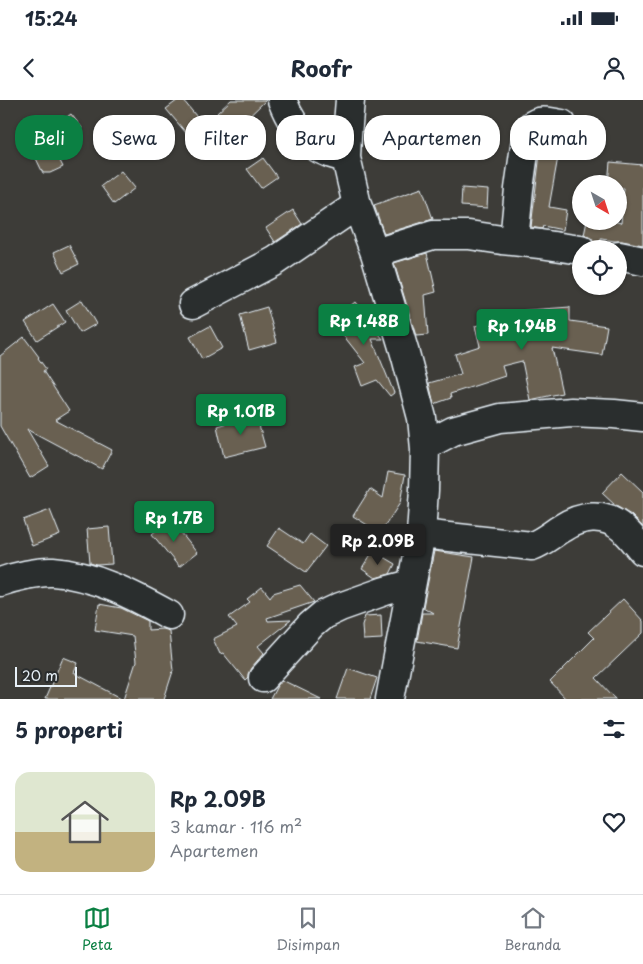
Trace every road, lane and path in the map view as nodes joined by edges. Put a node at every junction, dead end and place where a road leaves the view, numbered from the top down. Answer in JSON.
{"nodes":[{"id":1,"x":282,"y":100,"type":"edge"},
{"id":2,"x":350,"y":100,"type":"edge"},
{"id":3,"x":289,"y":115,"type":"edge"},
{"id":4,"x":349,"y":115,"type":"edge"},
{"id":5,"x":346,"y":160,"type":"edge"},
{"id":6,"x":523,"y":160,"type":"edge"},
{"id":7,"x":356,"y":205,"type":"junction"},
{"id":8,"x":514,"y":242,"type":"junction"},
{"id":9,"x":572,"y":249,"type":"edge"},
{"id":10,"x":376,"y":253,"type":"junction"},
{"id":11,"x":627,"y":258,"type":"edge"},
{"id":12,"x":643,"y":261,"type":"edge"},
{"id":13,"x":193,"y":304,"type":"dead end"},
{"id":14,"x":643,"y":417,"type":"edge"},
{"id":15,"x":425,"y":449,"type":"junction"},
{"id":16,"x":420,"y":534,"type":"junction"},
{"id":17,"x":643,"y":551,"type":"edge"},
{"id":18,"x":0,"y":582,"type":"edge"},
{"id":19,"x":411,"y":584,"type":"junction"},
{"id":20,"x":169,"y":615,"type":"dead end"},
{"id":21,"x":263,"y":678,"type":"dead end"},
{"id":22,"x":390,"y":699,"type":"edge"}],
"edges":[{"from":1,"to":3,"type":"street"},
{"from":2,"to":4,"type":"street"},
{"from":5,"to":7,"type":"street"},
{"from":6,"to":8,"type":"street"},
{"from":7,"to":10,"type":"street"},
{"from":7,"to":13,"type":"street"},
{"from":8,"to":9,"type":"street"},
{"from":8,"to":10,"type":"street"},
{"from":10,"to":15,"type":"street"},
{"from":11,"to":12,"type":"street"},
{"from":14,"to":15,"type":"street"},
{"from":15,"to":16,"type":"street"},
{"from":16,"to":17,"type":"street"},
{"from":16,"to":19,"type":"street"},
{"from":18,"to":20,"type":"street"},
{"from":19,"to":21,"type":"street"},
{"from":19,"to":22,"type":"street"}]}
